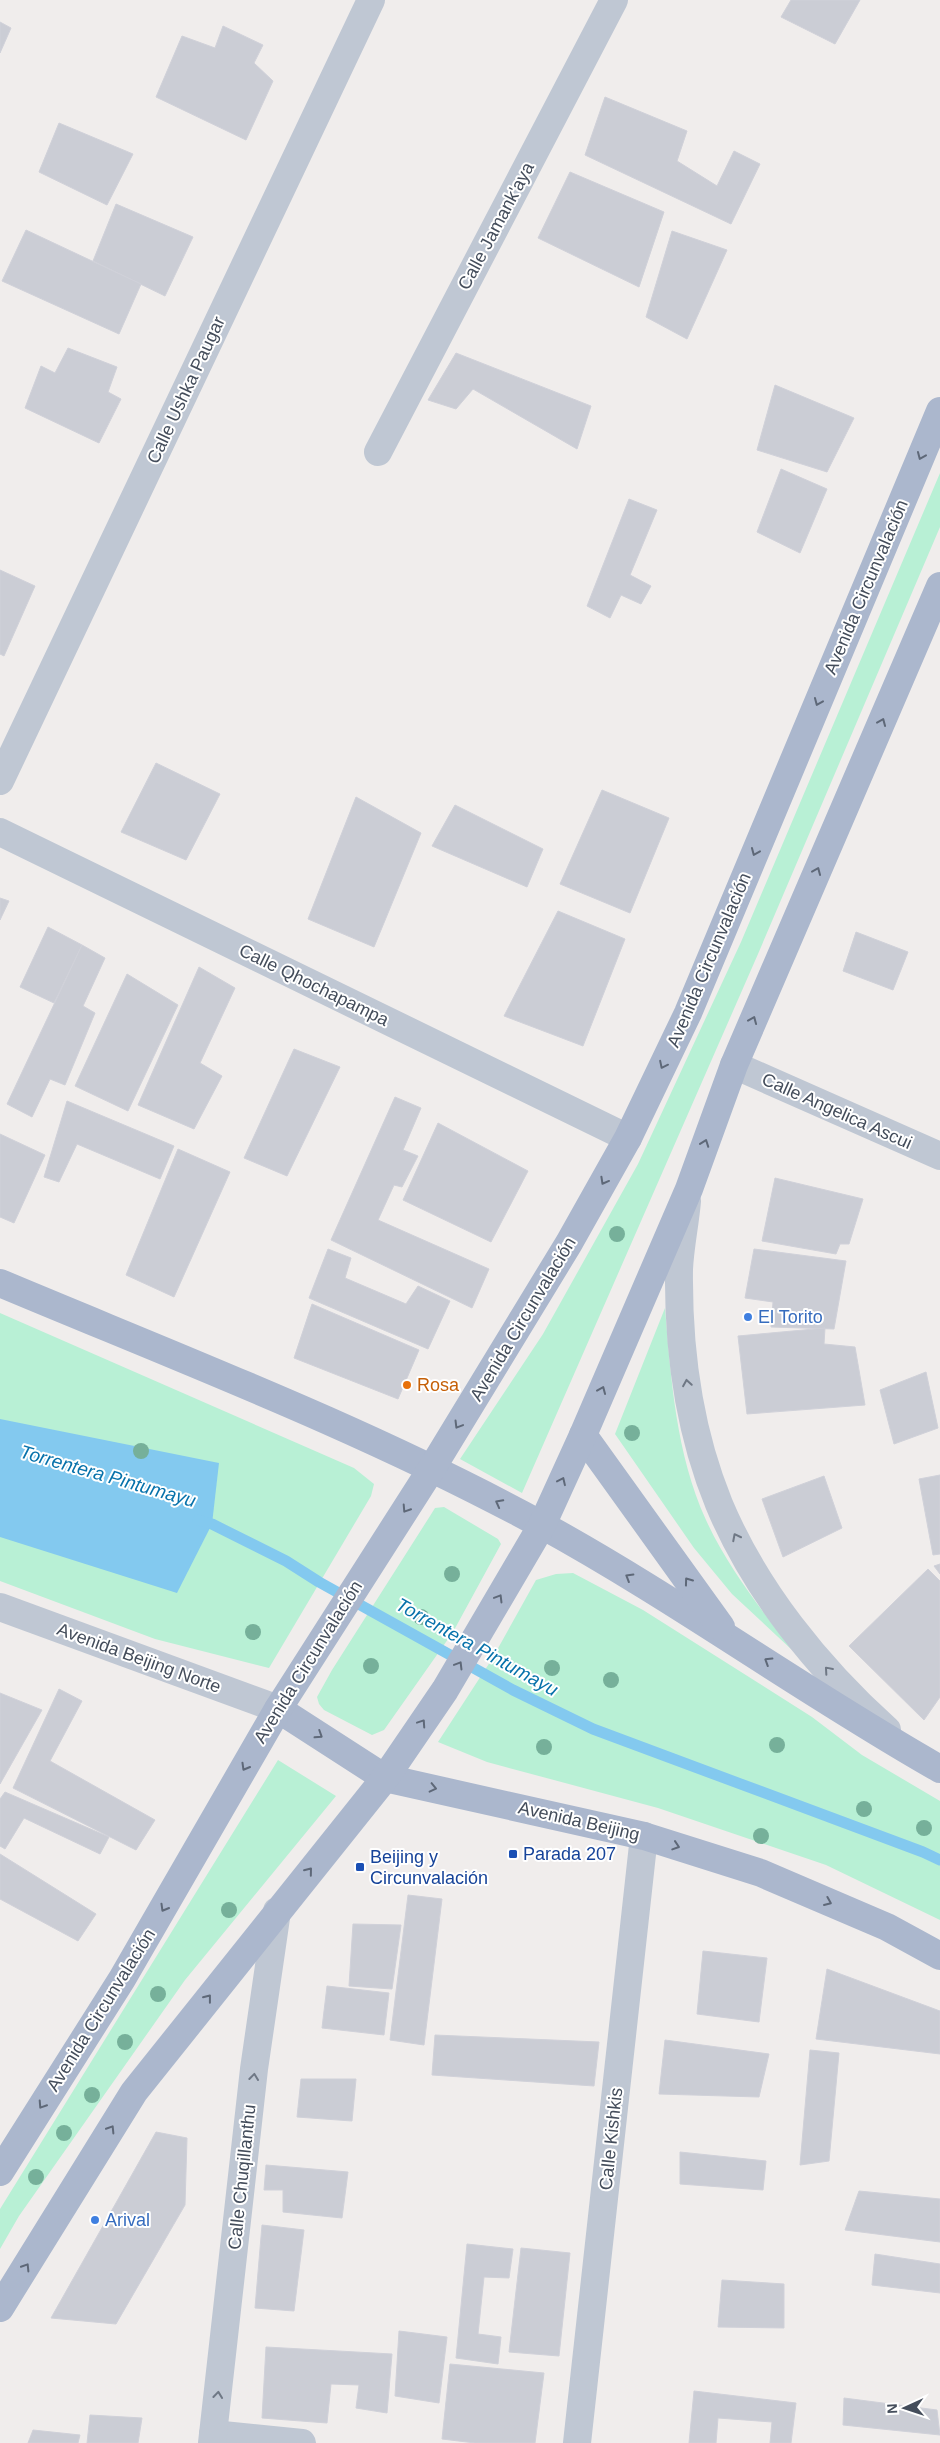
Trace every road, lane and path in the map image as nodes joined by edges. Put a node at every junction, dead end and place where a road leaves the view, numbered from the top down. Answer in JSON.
{"nodes":[{"id":1,"x":371,"y":0,"type":"edge"},
{"id":2,"x":614,"y":0,"type":"edge"},
{"id":3,"x":940,"y":410,"type":"edge"},
{"id":4,"x":378,"y":452,"type":"dead end"},
{"id":5,"x":940,"y":586,"type":"edge"},
{"id":6,"x":0,"y":781,"type":"edge"},
{"id":7,"x":0,"y":832,"type":"edge"},
{"id":8,"x":734,"y":1065,"type":"junction"},
{"id":9,"x":628,"y":1138,"type":"junction"},
{"id":10,"x":940,"y":1156,"type":"edge"},
{"id":11,"x":689,"y":1188,"type":"junction"},
{"id":12,"x":0,"y":1283,"type":"edge"},
{"id":13,"x":583,"y":1435,"type":"junction"},
{"id":14,"x":432,"y":1468,"type":"junction"},
{"id":15,"x":542,"y":1525,"type":"junction"},
{"id":16,"x":0,"y":1607,"type":"edge"},
{"id":17,"x":727,"y":1635,"type":"junction"},
{"id":18,"x":278,"y":1709,"type":"junction"},
{"id":19,"x":912,"y":1753,"type":"junction"},
{"id":20,"x":940,"y":1769,"type":"edge"},
{"id":21,"x":385,"y":1778,"type":"junction"},
{"id":22,"x":644,"y":1836,"type":"junction"},
{"id":23,"x":276,"y":1911,"type":"junction"},
{"id":24,"x":940,"y":1956,"type":"edge"},
{"id":25,"x":1,"y":2167,"type":"edge"},
{"id":26,"x":0,"y":2308,"type":"edge"},
{"id":27,"x":213,"y":2438,"type":"edge"},
{"id":28,"x":302,"y":2443,"type":"edge"},
{"id":29,"x":578,"y":2443,"type":"edge"}],
"edges":[{"from":1,"to":6,"type":"street","name":"Calle Ushka Paugar"},
{"from":2,"to":4,"type":"street","name":"Calle Jamank'aya"},
{"from":3,"to":9,"type":"main road","name":"Avenida Circunvalación","one_way":true},
{"from":8,"to":5,"type":"main road","one_way":true},
{"from":7,"to":9,"type":"street","name":"Calle Qhochapampa"},
{"from":8,"to":10,"type":"street","name":"Calle Angelica Ascui"},
{"from":11,"to":8,"type":"main road","one_way":true},
{"from":9,"to":14,"type":"main road","name":"Avenida Circunvalación","one_way":true},
{"from":13,"to":11,"type":"main road","one_way":true},
{"from":19,"to":11,"type":"street","one_way":true},
{"from":12,"to":14,"type":"main road"},
{"from":15,"to":13,"type":"main road","one_way":true},
{"from":17,"to":13,"type":"main road","one_way":true},
{"from":15,"to":14,"type":"main road","one_way":true},
{"from":14,"to":18,"type":"main road","name":"Avenida Circunvalación","one_way":true},
{"from":17,"to":15,"type":"main road","one_way":true},
{"from":21,"to":15,"type":"main road","one_way":true},
{"from":16,"to":18,"type":"street","name":"Avenida Beijing Norte"},
{"from":19,"to":17,"type":"main road","one_way":true},
{"from":18,"to":21,"type":"main road","name":"Avenida Beijing","one_way":true},
{"from":18,"to":25,"type":"main road","name":"Avenida Circunvalación","one_way":true},
{"from":19,"to":20,"type":"main road"},
{"from":21,"to":22,"type":"main road","name":"Avenida Beijing","one_way":true},
{"from":23,"to":21,"type":"main road","one_way":true},
{"from":22,"to":24,"type":"main road","name":"Avenida Beijing","one_way":true},
{"from":22,"to":29,"type":"street","name":"Calle Kishkis"},
{"from":26,"to":23,"type":"main road","one_way":true},
{"from":27,"to":23,"type":"street","name":"Calle Chuqillanthu","one_way":true},
{"from":27,"to":28,"type":"street"}]}
